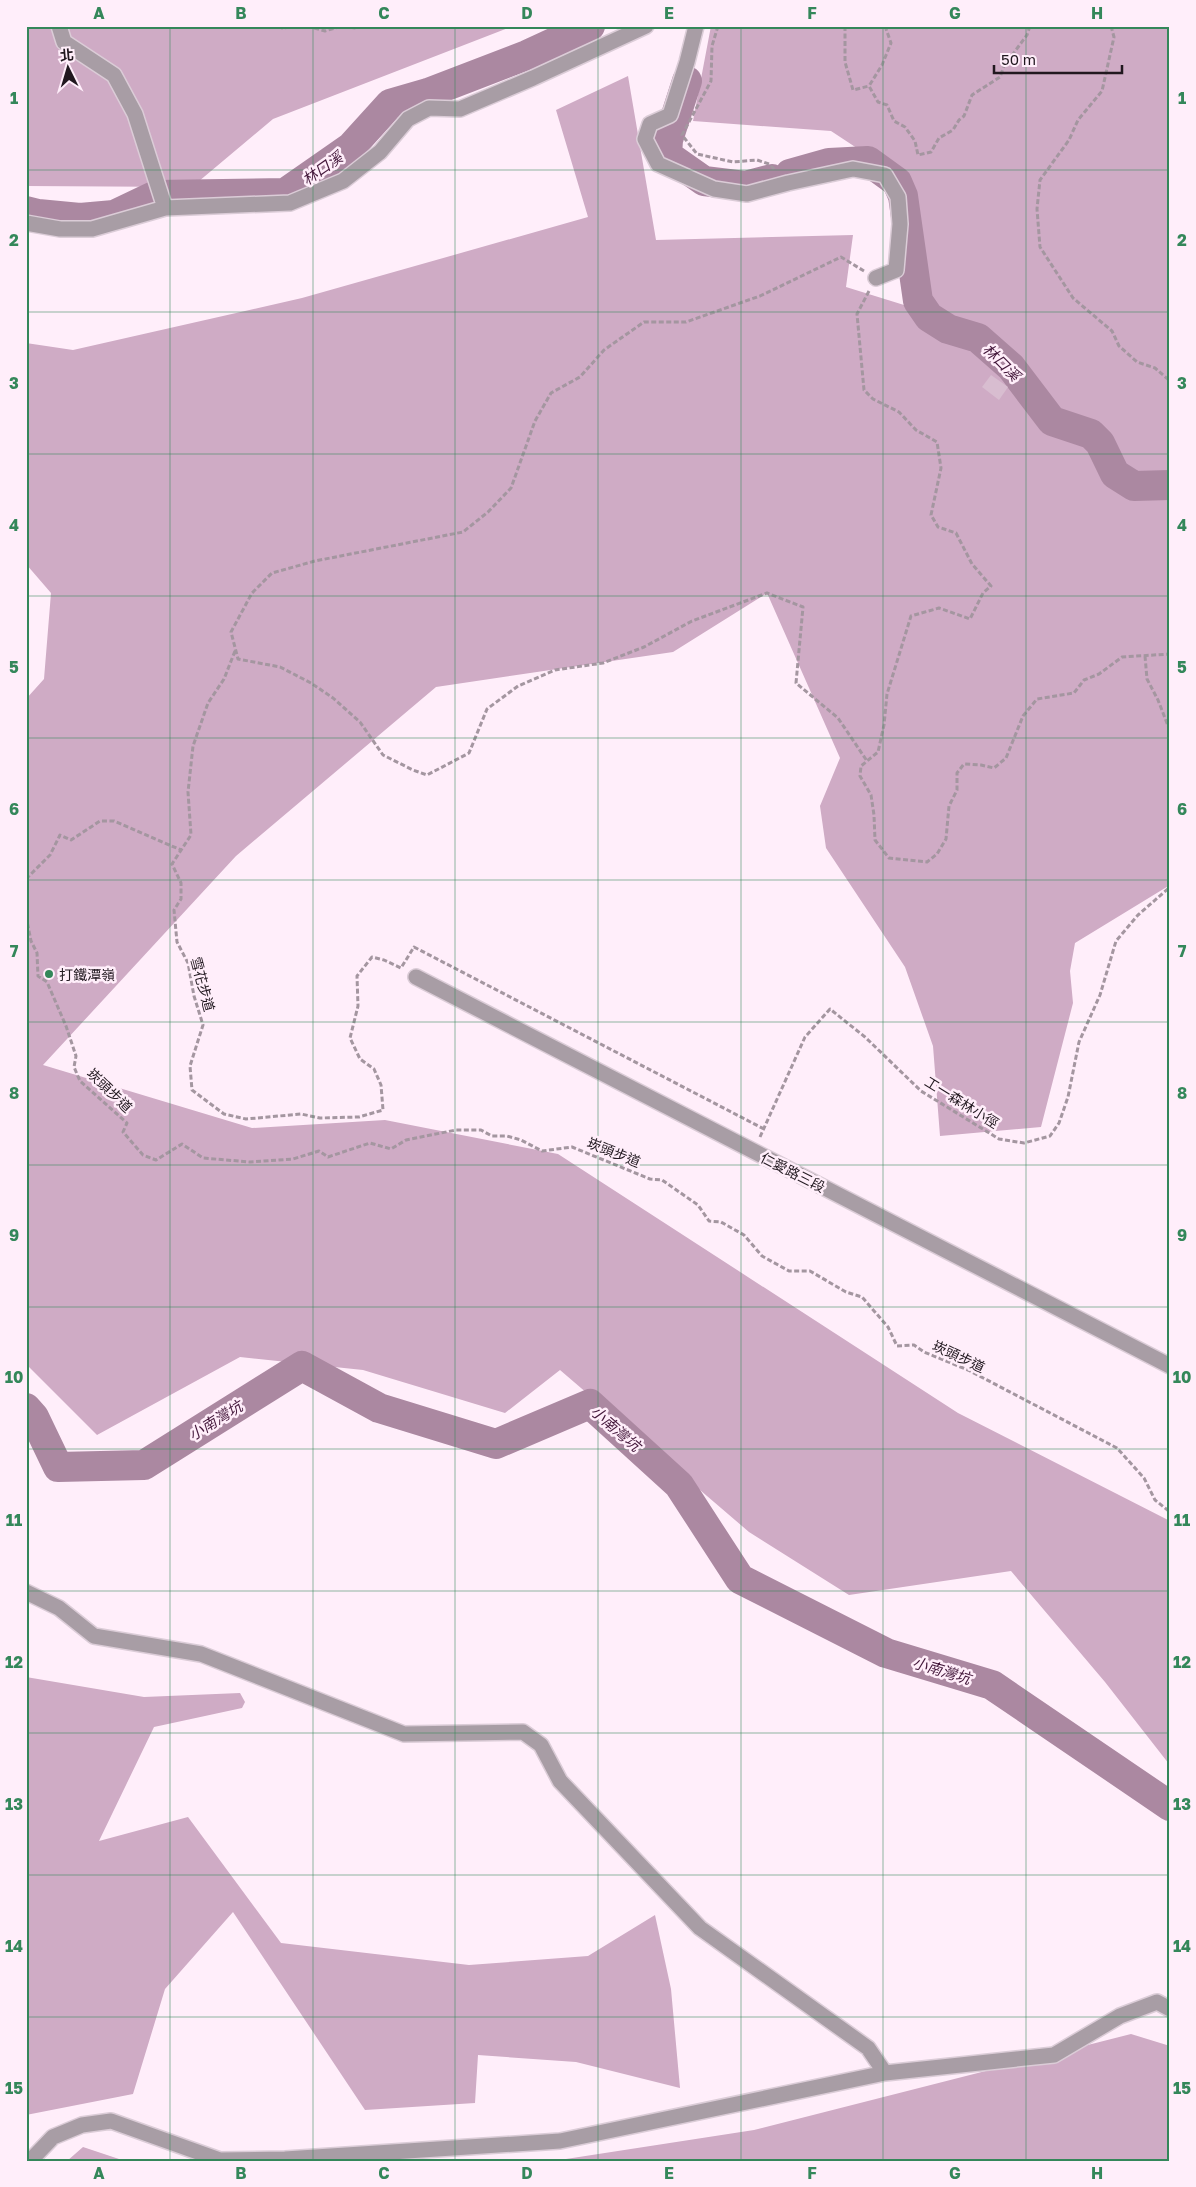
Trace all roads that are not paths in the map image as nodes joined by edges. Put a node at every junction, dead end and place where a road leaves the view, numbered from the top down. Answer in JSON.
{"nodes":[{"id":1,"x":59,"y":26,"type":"edge"},
{"id":2,"x":646,"y":26,"type":"edge"},
{"id":3,"x":696,"y":26,"type":"edge"},
{"id":4,"x":165,"y":208,"type":"junction"},
{"id":5,"x":26,"y":223,"type":"edge"},
{"id":6,"x":876,"y":278,"type":"road end"},
{"id":7,"x":416,"y":977,"type":"dead end"},
{"id":8,"x":1170,"y":1366,"type":"edge"},
{"id":9,"x":26,"y":1592,"type":"edge"},
{"id":10,"x":1170,"y":2009,"type":"edge"},
{"id":11,"x":885,"y":2073,"type":"junction"},
{"id":12,"x":30,"y":2161,"type":"edge"}],
"edges":[{"from":1,"to":4,"type":"street"},
{"from":2,"to":4,"type":"street"},
{"from":3,"to":6,"type":"street"},
{"from":4,"to":5,"type":"street"},
{"from":7,"to":8,"type":"street","name":"仁愛路三段"},
{"from":9,"to":11,"type":"street"},
{"from":10,"to":11,"type":"street"},
{"from":11,"to":12,"type":"street"}]}
